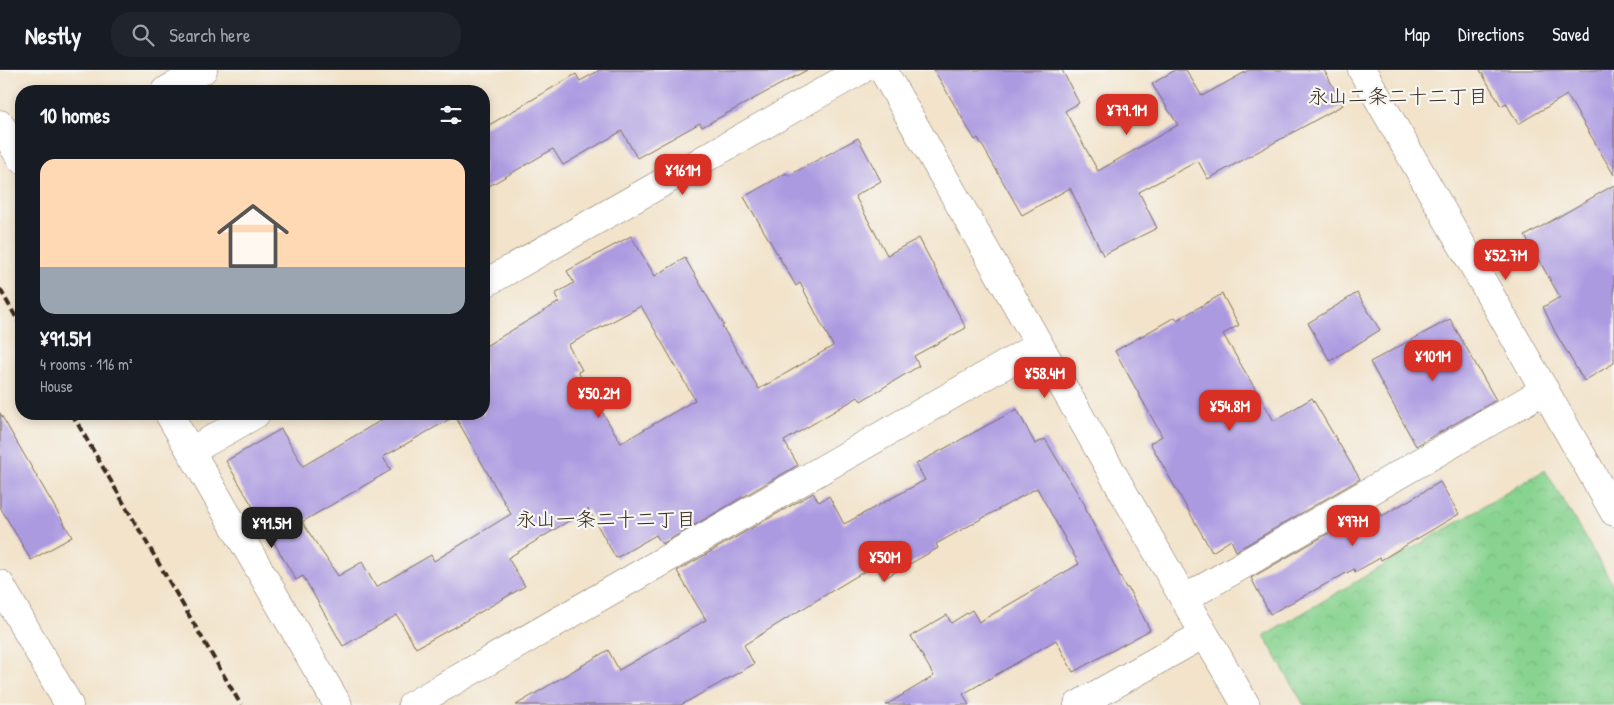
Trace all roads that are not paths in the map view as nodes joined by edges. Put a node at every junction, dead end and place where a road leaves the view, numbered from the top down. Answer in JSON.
{"nodes":[{"id":1,"x":203,"y":70,"type":"edge"},
{"id":2,"x":861,"y":70,"type":"edge"},
{"id":3,"x":883,"y":70,"type":"edge"},
{"id":4,"x":1362,"y":70,"type":"edge"},
{"id":5,"x":176,"y":85,"type":"edge"},
{"id":6,"x":0,"y":124,"type":"edge"},
{"id":7,"x":15,"y":149,"type":"edge"},
{"id":8,"x":490,"y":281,"type":"edge"},
{"id":9,"x":1039,"y":345,"type":"junction"},
{"id":10,"x":1544,"y":390,"type":"junction"},
{"id":11,"x":173,"y":420,"type":"edge"},
{"id":12,"x":245,"y":420,"type":"edge"},
{"id":13,"x":191,"y":451,"type":"junction"},
{"id":14,"x":1614,"y":512,"type":"edge"},
{"id":15,"x":0,"y":584,"type":"edge"},
{"id":16,"x":1184,"y":600,"type":"junction"},
{"id":17,"x":1204,"y":634,"type":"junction"},
{"id":18,"x":70,"y":705,"type":"edge"},
{"id":19,"x":338,"y":705,"type":"edge"},
{"id":20,"x":412,"y":705,"type":"edge"},
{"id":21,"x":1078,"y":705,"type":"edge"},
{"id":22,"x":1246,"y":705,"type":"edge"}],
"edges":[{"from":1,"to":5,"type":"street"},
{"from":2,"to":8,"type":"street"},
{"from":3,"to":9,"type":"street"},
{"from":4,"to":10,"type":"street"},
{"from":6,"to":7,"type":"street"},
{"from":9,"to":16,"type":"street"},
{"from":9,"to":20,"type":"street"},
{"from":10,"to":14,"type":"street"},
{"from":10,"to":16,"type":"street"},
{"from":11,"to":13,"type":"street"},
{"from":12,"to":13,"type":"street"},
{"from":13,"to":19,"type":"street"},
{"from":15,"to":18,"type":"street"},
{"from":16,"to":17,"type":"street"},
{"from":17,"to":21,"type":"street"},
{"from":17,"to":22,"type":"street"}]}
